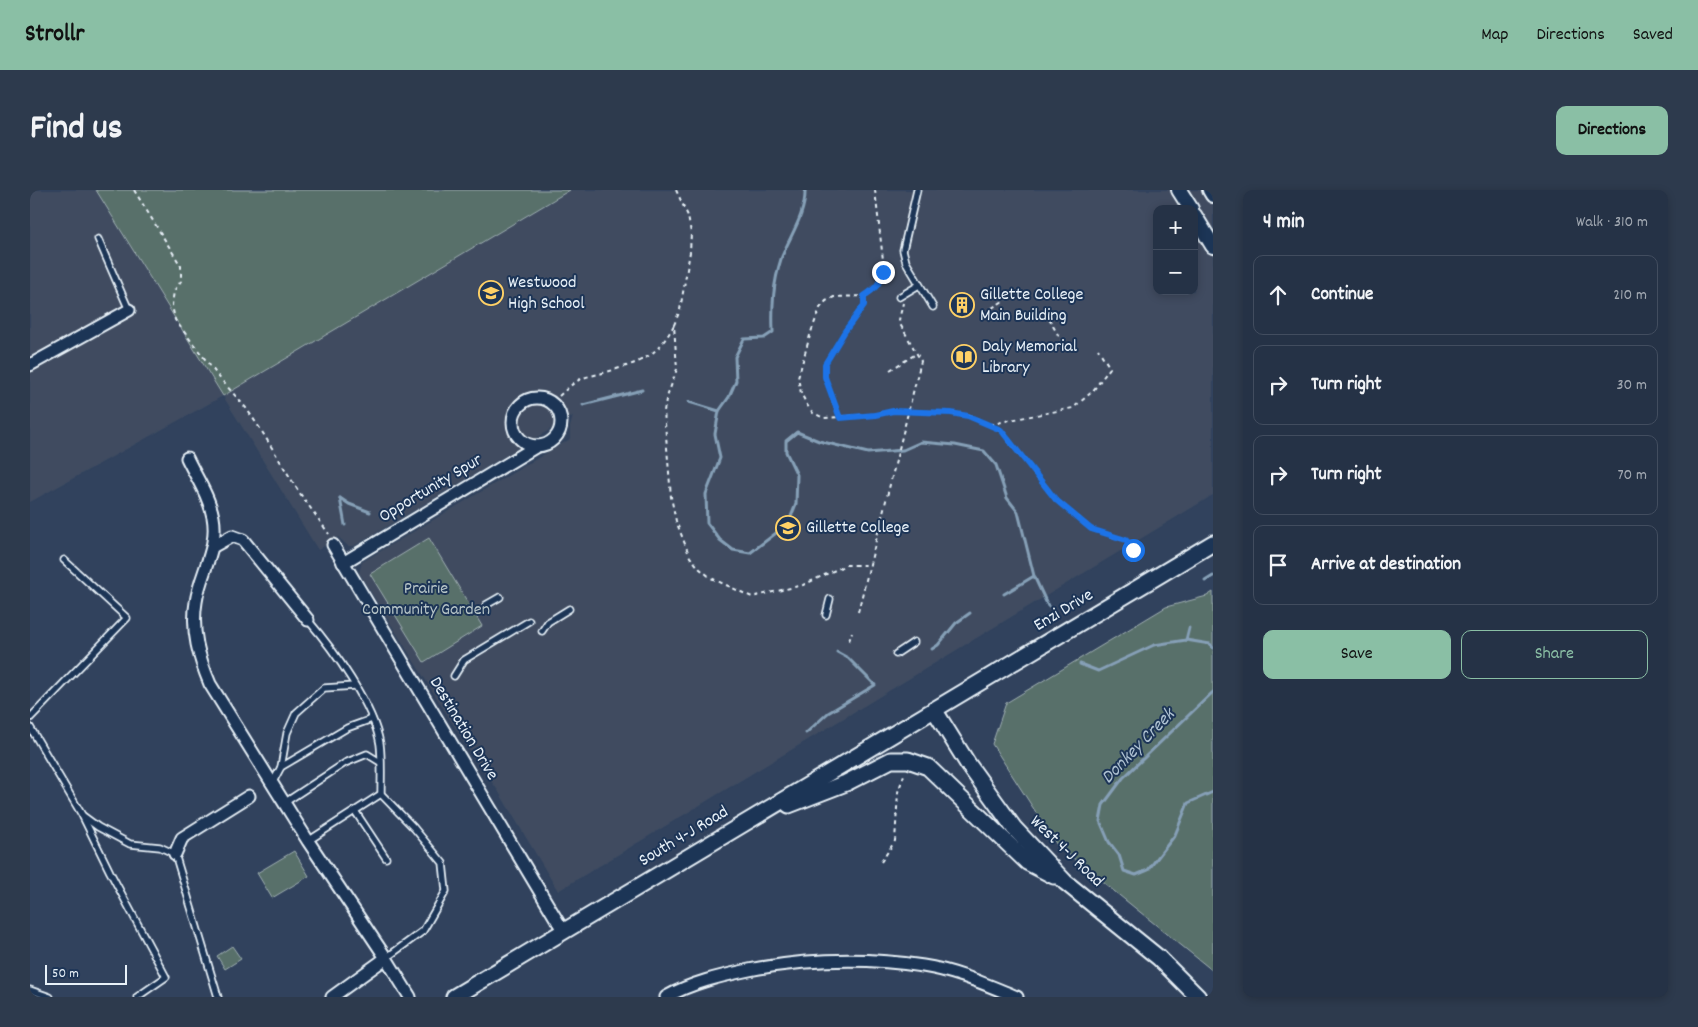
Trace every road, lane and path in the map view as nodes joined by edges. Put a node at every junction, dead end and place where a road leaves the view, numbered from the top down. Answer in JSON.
{"nodes":[{"id":1,"x":134,"y":190,"type":"edge"},
{"id":2,"x":676,"y":190,"type":"edge"},
{"id":3,"x":875,"y":190,"type":"edge"},
{"id":4,"x":917,"y":190,"type":"edge"},
{"id":5,"x":1179,"y":190,"type":"edge"},
{"id":6,"x":1210,"y":190,"type":"edge"},
{"id":7,"x":1213,"y":195,"type":"edge"},
{"id":8,"x":1188,"y":205,"type":"edge"},
{"id":9,"x":1198,"y":222,"type":"edge"},
{"id":10,"x":98,"y":239,"type":"dead end"},
{"id":11,"x":1213,"y":246,"type":"edge"},
{"id":12,"x":919,"y":285,"type":"junction"},
{"id":13,"x":1016,"y":293,"type":"dead end"},
{"id":14,"x":864,"y":296,"type":"junction"},
{"id":15,"x":900,"y":297,"type":"joint"},
{"id":16,"x":933,"y":307,"type":"dead end"},
{"id":17,"x":992,"y":308,"type":"dead end"},
{"id":18,"x":129,"y":310,"type":"joint"},
{"id":19,"x":1049,"y":319,"type":"dead end"},
{"id":20,"x":674,"y":325,"type":"junction"},
{"id":21,"x":1061,"y":340,"type":"dead end"},
{"id":22,"x":1098,"y":349,"type":"dead end"},
{"id":23,"x":916,"y":354,"type":"junction"},
{"id":24,"x":30,"y":365,"type":"edge"},
{"id":25,"x":890,"y":370,"type":"dead end"},
{"id":26,"x":559,"y":396,"type":"dead end"},
{"id":27,"x":908,"y":412,"type":"junction"},
{"id":28,"x":840,"y":418,"type":"junction"},
{"id":29,"x":990,"y":425,"type":"junction"},
{"id":30,"x":537,"y":446,"type":"junction"},
{"id":31,"x":187,"y":458,"type":"dead end"},
{"id":32,"x":1213,"y":544,"type":"edge"},
{"id":33,"x":333,"y":545,"type":"joint"},
{"id":34,"x":214,"y":546,"type":"junction"},
{"id":35,"x":1133,"y":550,"type":"dead end"},
{"id":36,"x":64,"y":560,"type":"dead end"},
{"id":37,"x":343,"y":563,"type":"junction"},
{"id":38,"x":870,"y":565,"type":"junction"},
{"id":39,"x":500,"y":597,"type":"dead end"},
{"id":40,"x":830,"y":599,"type":"dead end"},
{"id":41,"x":486,"y":604,"type":"dead end"},
{"id":42,"x":569,"y":609,"type":"dead end"},
{"id":43,"x":858,"y":612,"type":"dead end"},
{"id":44,"x":826,"y":616,"type":"dead end"},
{"id":45,"x":308,"y":620,"type":"joint"},
{"id":46,"x":529,"y":621,"type":"dead end"},
{"id":47,"x":542,"y":631,"type":"dead end"},
{"id":48,"x":852,"y":632,"type":"dead end"},
{"id":49,"x":849,"y":641,"type":"dead end"},
{"id":50,"x":914,"y":642,"type":"dead end"},
{"id":51,"x":896,"y":654,"type":"dead end"},
{"id":52,"x":454,"y":676,"type":"dead end"},
{"id":53,"x":355,"y":686,"type":"junction"},
{"id":54,"x":934,"y":711,"type":"junction"},
{"id":55,"x":30,"y":718,"type":"edge"},
{"id":56,"x":372,"y":719,"type":"junction"},
{"id":57,"x":30,"y":727,"type":"edge"},
{"id":58,"x":380,"y":762,"type":"junction"},
{"id":59,"x":281,"y":767,"type":"junction"},
{"id":60,"x":907,"y":767,"type":"dead end"},
{"id":61,"x":272,"y":784,"type":"junction"},
{"id":62,"x":381,"y":794,"type":"junction"},
{"id":63,"x":249,"y":796,"type":"dead end"},
{"id":64,"x":284,"y":803,"type":"junction"},
{"id":65,"x":356,"y":811,"type":"junction"},
{"id":66,"x":82,"y":815,"type":"junction"},
{"id":67,"x":752,"y":818,"type":"junction"},
{"id":68,"x":308,"y":842,"type":"junction"},
{"id":69,"x":175,"y":854,"type":"junction"},
{"id":70,"x":386,"y":858,"type":"dead end"},
{"id":71,"x":881,"y":862,"type":"dead end"},
{"id":72,"x":1065,"y":882,"type":"junction"},
{"id":73,"x":564,"y":932,"type":"junction"},
{"id":74,"x":386,"y":958,"type":"junction"},
{"id":75,"x":30,"y":990,"type":"edge"},
{"id":76,"x":50,"y":997,"type":"edge"},
{"id":77,"x":137,"y":997,"type":"edge"},
{"id":78,"x":218,"y":997,"type":"edge"},
{"id":79,"x":332,"y":997,"type":"edge"},
{"id":80,"x":410,"y":997,"type":"edge"},
{"id":81,"x":454,"y":997,"type":"edge"},
{"id":82,"x":666,"y":997,"type":"edge"},
{"id":83,"x":1017,"y":997,"type":"edge"},
{"id":84,"x":1198,"y":997,"type":"edge"}],
"edges":[{"from":1,"to":33,"type":"path"},
{"from":2,"to":20,"type":"path"},
{"from":3,"to":14,"type":"path"},
{"from":4,"to":12,"type":"lane"},
{"from":5,"to":8,"type":"street"},
{"from":6,"to":7,"type":"street"},
{"from":9,"to":11,"type":"street"},
{"from":10,"to":18,"type":"lane"},
{"from":12,"to":15,"type":"lane"},
{"from":12,"to":16,"type":"lane"},
{"from":13,"to":17,"type":"path"},
{"from":14,"to":28,"type":"path"},
{"from":14,"to":28,"type":"path"},
{"from":15,"to":23,"type":"path"},
{"from":18,"to":24,"type":"street"},
{"from":19,"to":21,"type":"path"},
{"from":20,"to":26,"type":"path"},
{"from":20,"to":38,"type":"path"},
{"from":22,"to":29,"type":"path"},
{"from":23,"to":25,"type":"path"},
{"from":23,"to":27,"type":"path"},
{"from":27,"to":28,"type":"path"},
{"from":27,"to":29,"type":"path"},
{"from":27,"to":38,"type":"path"},
{"from":29,"to":35,"type":"path"},
{"from":30,"to":30,"type":"street","name":"Opportunity Spur"},
{"from":30,"to":37,"type":"street","name":"Opportunity Spur"},
{"from":31,"to":34,"type":"street"},
{"from":32,"to":54,"type":"main road","name":"Enzi Drive"},
{"from":33,"to":37,"type":"street","name":"Destination Drive"},
{"from":34,"to":45,"type":"street"},
{"from":34,"to":61,"type":"street"},
{"from":36,"to":55,"type":"lane"},
{"from":37,"to":73,"type":"street","name":"Destination Drive"},
{"from":38,"to":43,"type":"path"},
{"from":39,"to":41,"type":"lane"},
{"from":40,"to":44,"type":"lane"},
{"from":42,"to":47,"type":"lane"},
{"from":45,"to":53,"type":"lane"},
{"from":46,"to":52,"type":"lane"},
{"from":48,"to":49,"type":"path"},
{"from":50,"to":51,"type":"lane"},
{"from":53,"to":56,"type":"lane"},
{"from":53,"to":59,"type":"lane"},
{"from":54,"to":67,"type":"main road","name":"South 4-J Road"},
{"from":54,"to":72,"type":"main road","name":"West 4-J Road"},
{"from":56,"to":58,"type":"lane"},
{"from":56,"to":59,"type":"lane"},
{"from":57,"to":66,"type":"lane"},
{"from":58,"to":62,"type":"lane"},
{"from":58,"to":64,"type":"lane"},
{"from":59,"to":61,"type":"lane"},
{"from":60,"to":71,"type":"path"},
{"from":61,"to":64,"type":"street"},
{"from":62,"to":65,"type":"lane"},
{"from":62,"to":74,"type":"lane"},
{"from":63,"to":69,"type":"street"},
{"from":64,"to":68,"type":"street"},
{"from":65,"to":68,"type":"lane"},
{"from":65,"to":70,"type":"lane"},
{"from":66,"to":69,"type":"lane"},
{"from":66,"to":77,"type":"lane"},
{"from":67,"to":72,"type":"main road"},
{"from":67,"to":73,"type":"main road","name":"South 4-J Road"},
{"from":68,"to":74,"type":"street"},
{"from":69,"to":78,"type":"lane"},
{"from":72,"to":84,"type":"main road","name":"West 4-J Road"},
{"from":73,"to":81,"type":"main road","name":"South 4-J Road"},
{"from":74,"to":79,"type":"street"},
{"from":74,"to":80,"type":"street"},
{"from":75,"to":76,"type":"lane"},
{"from":82,"to":83,"type":"street"}]}
